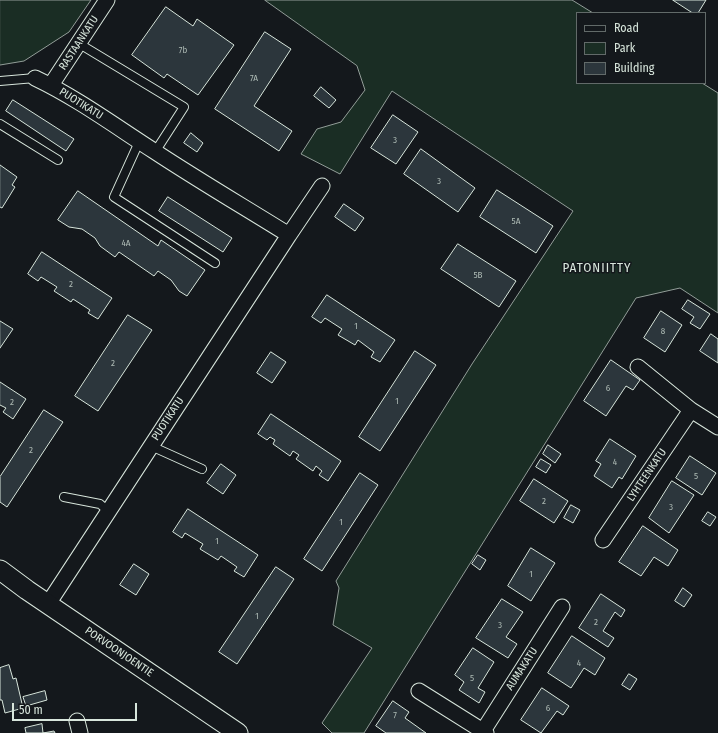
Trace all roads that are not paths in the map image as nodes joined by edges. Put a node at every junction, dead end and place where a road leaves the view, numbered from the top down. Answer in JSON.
{"nodes":[{"id":1,"x":107,"y":0,"type":"edge"},
{"id":2,"x":78,"y":43,"type":"junction"},
{"id":3,"x":35,"y":78,"type":"joint"},
{"id":4,"x":0,"y":81,"type":"edge"},
{"id":5,"x":51,"y":85,"type":"junction"},
{"id":6,"x":0,"y":124,"type":"edge"},
{"id":7,"x":139,"y":142,"type":"junction"},
{"id":8,"x":155,"y":152,"type":"junction"},
{"id":9,"x":58,"y":160,"type":"dead end"},
{"id":10,"x":322,"y":186,"type":"dead end"},
{"id":11,"x":289,"y":234,"type":"junction"},
{"id":12,"x":215,"y":263,"type":"dead end"},
{"id":13,"x":638,"y":367,"type":"dead end"},
{"id":14,"x":691,"y":410,"type":"junction"},
{"id":15,"x":718,"y":427,"type":"edge"},
{"id":16,"x":151,"y":446,"type":"junction"},
{"id":17,"x":202,"y":469,"type":"dead end"},
{"id":18,"x":64,"y":497,"type":"dead end"},
{"id":19,"x":108,"y":511,"type":"junction"},
{"id":20,"x":604,"y":540,"type":"dead end"},
{"id":21,"x":0,"y":570,"type":"edge"},
{"id":22,"x":48,"y":604,"type":"junction"},
{"id":23,"x":562,"y":607,"type":"dead end"},
{"id":24,"x":419,"y":691,"type":"dead end"},
{"id":25,"x":485,"y":732,"type":"edge"},
{"id":26,"x":238,"y":733,"type":"edge"}],
"edges":[{"from":1,"to":2,"type":"street","name":"RASTAANKATU"},
{"from":2,"to":5,"type":"street","name":"RASTAANKATU"},
{"from":2,"to":8,"type":"lane"},
{"from":3,"to":4,"type":"lane"},
{"from":3,"to":5,"type":"street","name":"PUOTIKATU"},
{"from":5,"to":7,"type":"street","name":"PUOTIKATU"},
{"from":6,"to":9,"type":"lane"},
{"from":7,"to":8,"type":"street","name":"PUOTIKATU"},
{"from":7,"to":12,"type":"lane"},
{"from":8,"to":11,"type":"street","name":"PUOTIKATU"},
{"from":10,"to":11,"type":"street","name":"PUOTIKATU"},
{"from":11,"to":16,"type":"street","name":"PUOTIKATU"},
{"from":13,"to":14,"type":"street"},
{"from":14,"to":15,"type":"street"},
{"from":14,"to":20,"type":"street","name":"LYHTEENKATU"},
{"from":16,"to":17,"type":"lane"},
{"from":16,"to":19,"type":"street","name":"PUOTIKATU"},
{"from":18,"to":19,"type":"lane"},
{"from":19,"to":22,"type":"street","name":"PUOTIKATU"},
{"from":21,"to":22,"type":"street","name":"PORVOONJOENTIE"},
{"from":22,"to":26,"type":"street","name":"PORVOONJOENTIE"},
{"from":23,"to":25,"type":"street","name":"AUMAKATU"},
{"from":24,"to":25,"type":"street","name":"AUMAKATU"}]}
